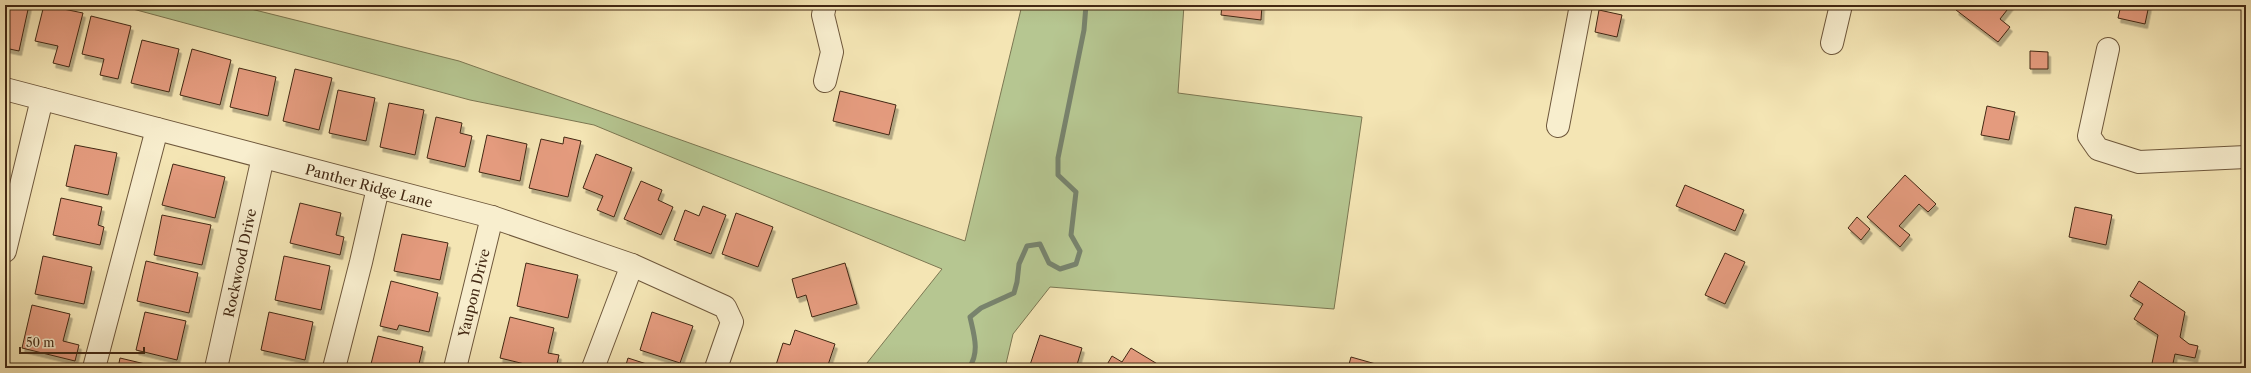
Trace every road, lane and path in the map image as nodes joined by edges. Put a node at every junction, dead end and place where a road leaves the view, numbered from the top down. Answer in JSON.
{"nodes":[{"id":1,"x":825,"y":5,"type":"edge"},
{"id":2,"x":1581,"y":5,"type":"edge"},
{"id":3,"x":1841,"y":5,"type":"edge"},
{"id":4,"x":1832,"y":43,"type":"dead end"},
{"id":5,"x":2108,"y":49,"type":"dead end"},
{"id":6,"x":826,"y":81,"type":"dead end"},
{"id":7,"x":5,"y":89,"type":"edge"},
{"id":8,"x":42,"y":99,"type":"junction"},
{"id":9,"x":1558,"y":126,"type":"dead end"},
{"id":10,"x":157,"y":130,"type":"junction"},
{"id":11,"x":2246,"y":157,"type":"edge"},
{"id":12,"x":263,"y":158,"type":"junction"},
{"id":13,"x":378,"y":188,"type":"junction"},
{"id":14,"x":10,"y":210,"type":"edge"},
{"id":15,"x":492,"y":217,"type":"junction"},
{"id":16,"x":5,"y":251,"type":"edge"},
{"id":17,"x":632,"y":265,"type":"junction"},
{"id":18,"x":94,"y":368,"type":"edge"},
{"id":19,"x":216,"y":368,"type":"edge"},
{"id":20,"x":334,"y":368,"type":"edge"},
{"id":21,"x":456,"y":368,"type":"edge"},
{"id":22,"x":593,"y":368,"type":"edge"},
{"id":23,"x":716,"y":368,"type":"edge"}],
"edges":[{"from":1,"to":6,"type":"street"},
{"from":2,"to":9,"type":"street"},
{"from":3,"to":4,"type":"street"},
{"from":5,"to":11,"type":"street"},
{"from":7,"to":8,"type":"street","name":"Panther Ridge Lane"},
{"from":8,"to":10,"type":"street","name":"Panther Ridge Lane"},
{"from":8,"to":14,"type":"street"},
{"from":10,"to":12,"type":"street","name":"Panther Ridge Lane"},
{"from":10,"to":18,"type":"street"},
{"from":12,"to":13,"type":"street","name":"Panther Ridge Lane"},
{"from":12,"to":19,"type":"street","name":"Rockwood Drive"},
{"from":13,"to":15,"type":"street","name":"Panther Ridge Lane"},
{"from":13,"to":20,"type":"street"},
{"from":14,"to":16,"type":"street"},
{"from":15,"to":17,"type":"street","name":"Panther Ridge Lane"},
{"from":15,"to":21,"type":"street","name":"Yaupon Drive"},
{"from":17,"to":22,"type":"street"},
{"from":17,"to":23,"type":"street","name":"Panther Ridge Lane"}]}
